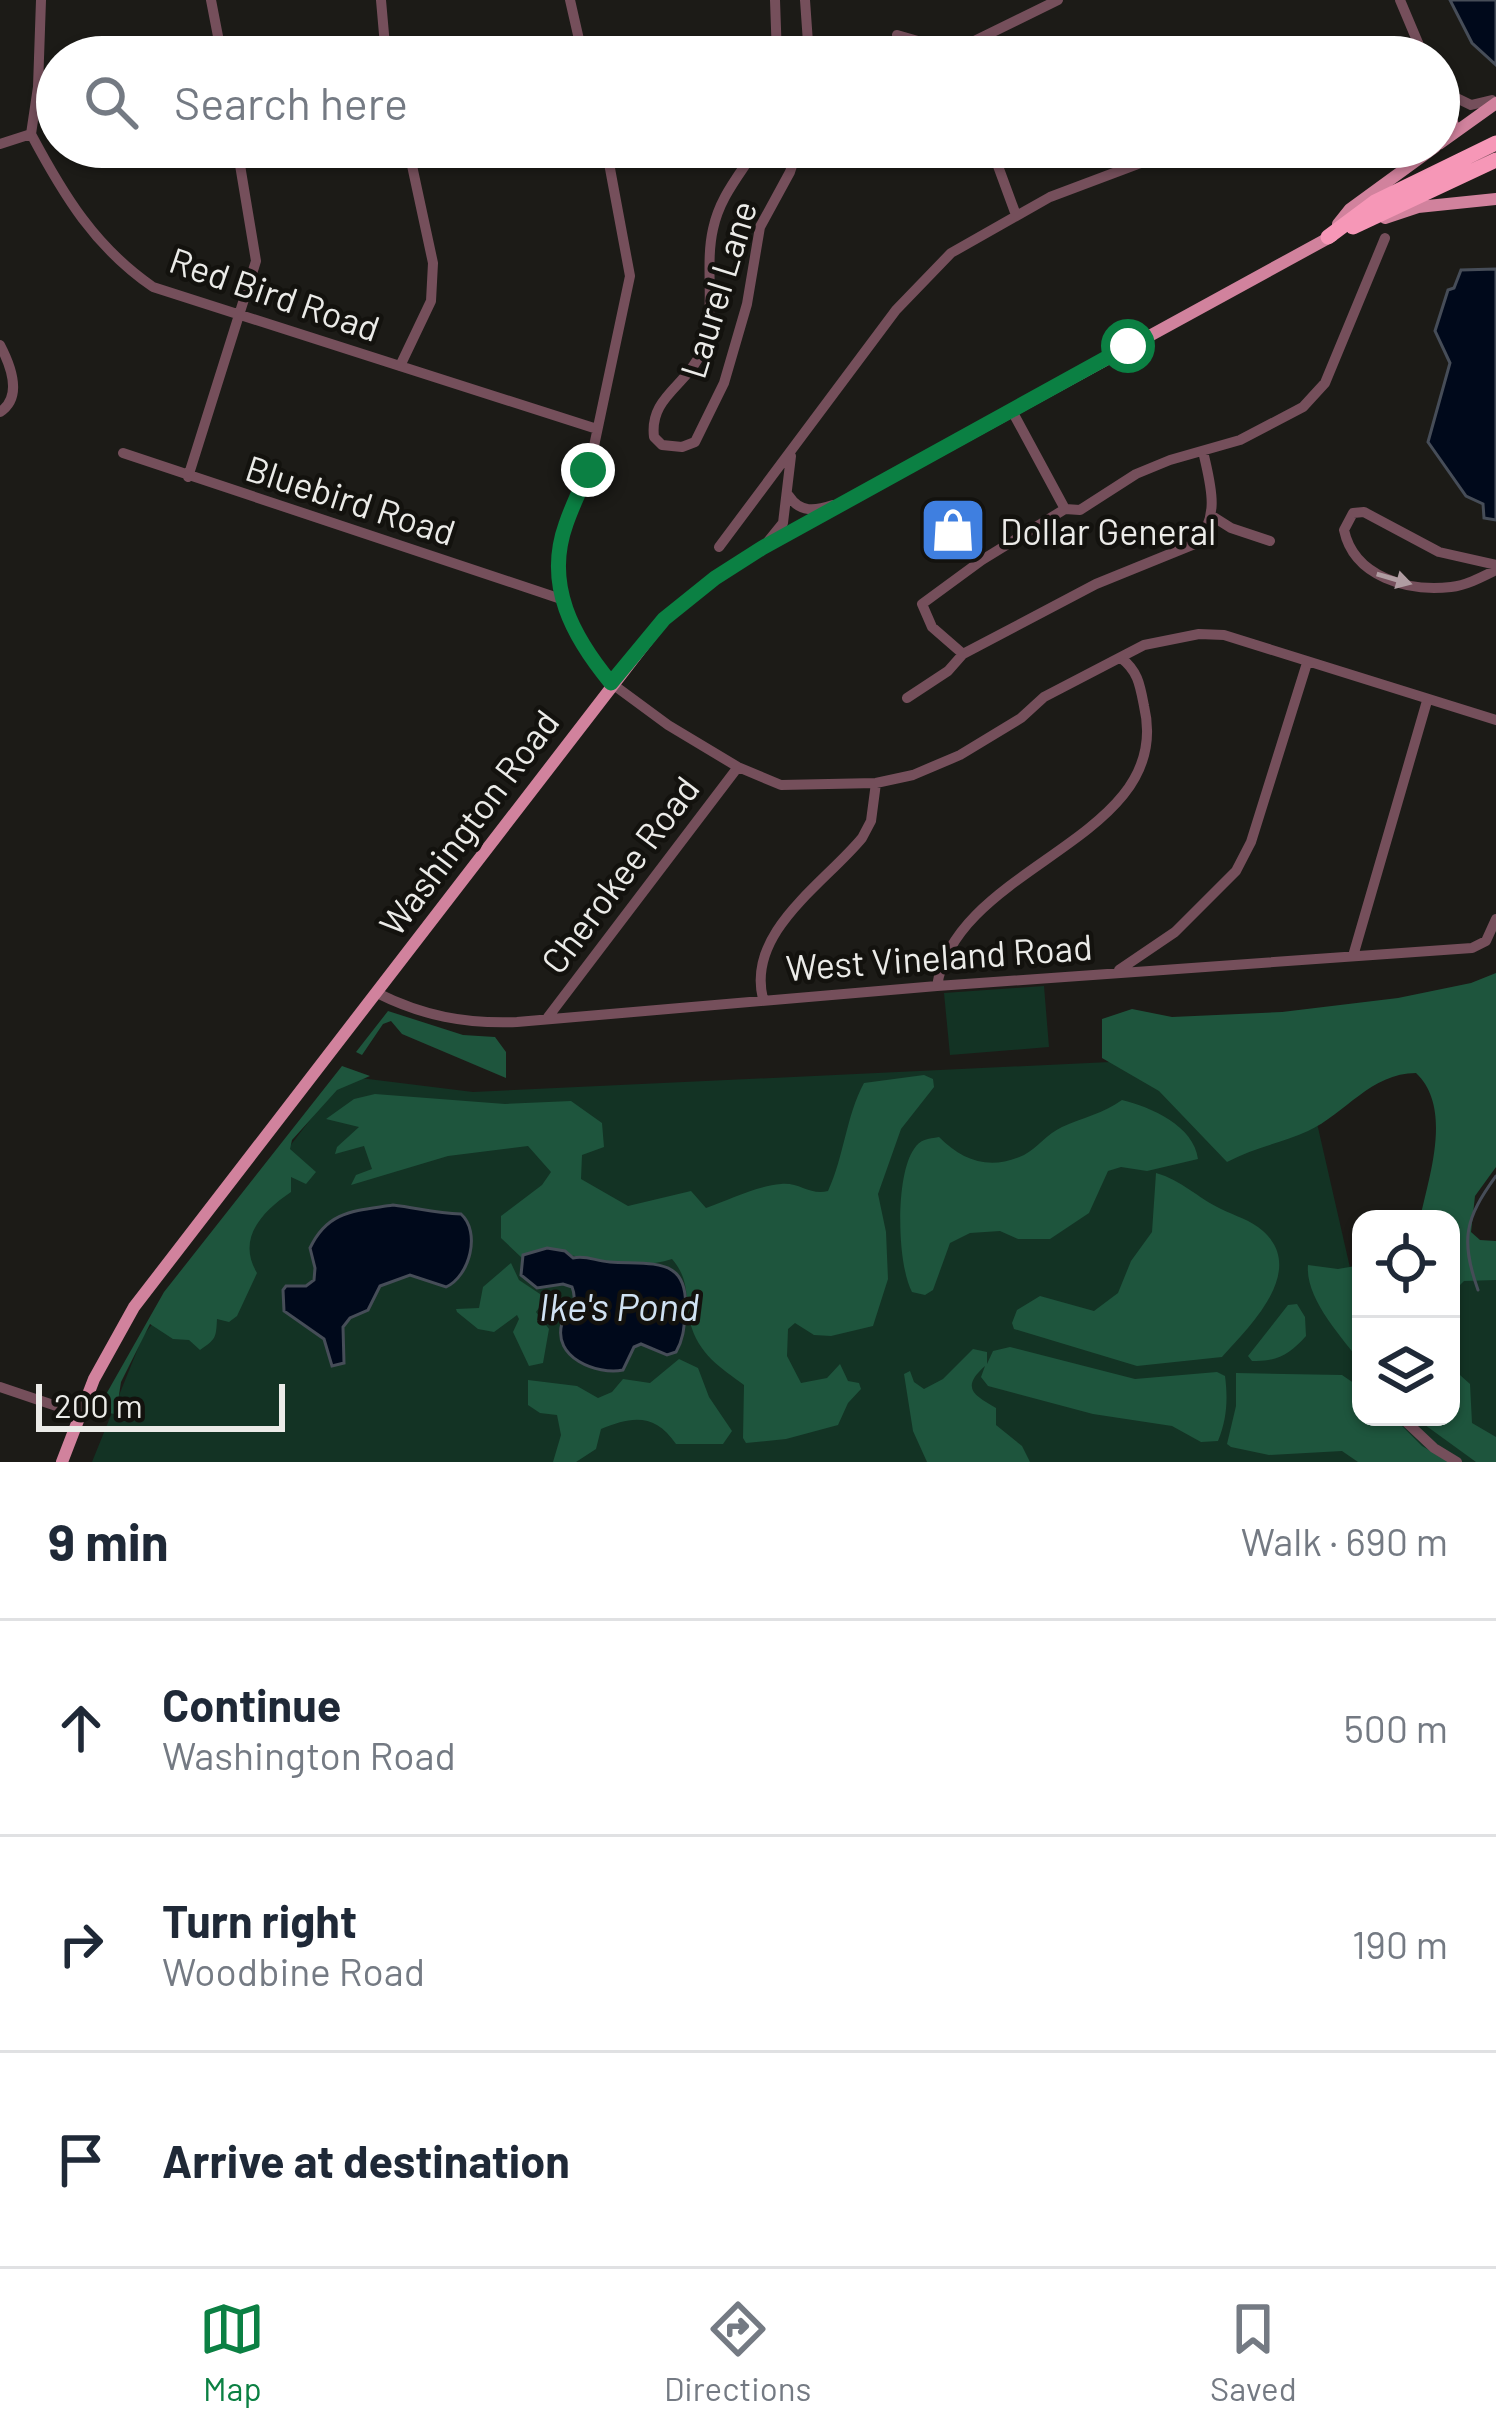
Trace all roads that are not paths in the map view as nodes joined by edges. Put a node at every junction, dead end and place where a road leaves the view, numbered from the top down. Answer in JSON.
{"nodes":[{"id":1,"x":41,"y":0,"type":"edge"},
{"id":2,"x":211,"y":0,"type":"edge"},
{"id":3,"x":381,"y":0,"type":"edge"},
{"id":4,"x":570,"y":0,"type":"edge"},
{"id":5,"x":776,"y":0,"type":"edge"},
{"id":6,"x":805,"y":0,"type":"edge"},
{"id":7,"x":1058,"y":0,"type":"edge"},
{"id":8,"x":1400,"y":0,"type":"edge"},
{"id":9,"x":897,"y":34,"type":"dead end"},
{"id":10,"x":40,"y":36,"type":"edge"},
{"id":11,"x":217,"y":36,"type":"edge"},
{"id":12,"x":384,"y":36,"type":"edge"},
{"id":13,"x":578,"y":36,"type":"edge"},
{"id":14,"x":777,"y":36,"type":"edge"},
{"id":15,"x":808,"y":36,"type":"edge"},
{"id":16,"x":902,"y":36,"type":"edge"},
{"id":17,"x":991,"y":36,"type":"edge"},
{"id":18,"x":1415,"y":36,"type":"edge"},
{"id":19,"x":1460,"y":99,"type":"edge"},
{"id":20,"x":1496,"y":100,"type":"edge"},
{"id":21,"x":36,"y":103,"type":"edge"},
{"id":22,"x":1460,"y":113,"type":"edge"},
{"id":23,"x":1496,"y":118,"type":"edge"},
{"id":24,"x":1474,"y":119,"type":"junction"},
{"id":25,"x":1460,"y":129,"type":"edge"},
{"id":26,"x":32,"y":134,"type":"junction"},
{"id":27,"x":36,"y":141,"type":"edge"},
{"id":28,"x":1496,"y":143,"type":"edge"},
{"id":29,"x":0,"y":144,"type":"edge"},
{"id":30,"x":1496,"y":160,"type":"edge"},
{"id":31,"x":1460,"y":161,"type":"edge"},
{"id":32,"x":52,"y":168,"type":"edge"},
{"id":33,"x":240,"y":168,"type":"edge"},
{"id":34,"x":413,"y":168,"type":"edge"},
{"id":35,"x":610,"y":168,"type":"edge"},
{"id":36,"x":743,"y":168,"type":"edge"},
{"id":37,"x":791,"y":168,"type":"edge"},
{"id":38,"x":999,"y":168,"type":"edge"},
{"id":39,"x":1122,"y":168,"type":"edge"},
{"id":40,"x":1406,"y":168,"type":"edge"},
{"id":41,"x":1445,"y":168,"type":"edge"},
{"id":42,"x":1496,"y":199,"type":"edge"},
{"id":43,"x":1016,"y":215,"type":"junction"},
{"id":44,"x":1328,"y":237,"type":"junction"},
{"id":45,"x":1385,"y":238,"type":"dead end"},
{"id":46,"x":237,"y":315,"type":"junction"},
{"id":47,"x":0,"y":345,"type":"edge"},
{"id":48,"x":400,"y":366,"type":"junction"},
{"id":49,"x":1011,"y":409,"type":"junction"},
{"id":50,"x":3,"y":411,"type":"edge"},
{"id":51,"x":597,"y":429,"type":"junction"},
{"id":52,"x":1203,"y":451,"type":"junction"},
{"id":53,"x":791,"y":452,"type":"junction"},
{"id":54,"x":123,"y":453,"type":"dead end"},
{"id":55,"x":188,"y":477,"type":"junction"},
{"id":56,"x":789,"y":496,"type":"junction"},
{"id":57,"x":848,"y":501,"type":"junction"},
{"id":58,"x":1065,"y":509,"type":"junction"},
{"id":59,"x":1212,"y":516,"type":"junction"},
{"id":60,"x":1270,"y":541,"type":"dead end"},
{"id":61,"x":719,"y":547,"type":"dead end"},
{"id":62,"x":762,"y":548,"type":"junction"},
{"id":63,"x":1496,"y":567,"type":"edge"},
{"id":64,"x":561,"y":598,"type":"junction"},
{"id":65,"x":964,"y":654,"type":"junction"},
{"id":66,"x":1121,"y":658,"type":"junction"},
{"id":67,"x":1307,"y":663,"type":"junction"},
{"id":68,"x":611,"y":683,"type":"junction"},
{"id":69,"x":908,"y":698,"type":"dead end"},
{"id":70,"x":1427,"y":701,"type":"junction"},
{"id":71,"x":1496,"y":720,"type":"edge"},
{"id":72,"x":738,"y":767,"type":"junction"},
{"id":73,"x":876,"y":783,"type":"junction"},
{"id":74,"x":1496,"y":919,"type":"edge"},
{"id":75,"x":1353,"y":956,"type":"junction"},
{"id":76,"x":1115,"y":973,"type":"junction"},
{"id":77,"x":937,"y":986,"type":"junction"},
{"id":78,"x":377,"y":992,"type":"junction"},
{"id":79,"x":763,"y":1000,"type":"junction"},
{"id":80,"x":548,"y":1018,"type":"junction"},
{"id":81,"x":0,"y":1387,"type":"edge"},
{"id":82,"x":80,"y":1414,"type":"junction"},
{"id":83,"x":1411,"y":1426,"type":"edge"},
{"id":84,"x":62,"y":1462,"type":"edge"},
{"id":85,"x":1457,"y":1462,"type":"edge"}],
"edges":[{"from":1,"to":10,"type":"street"},
{"from":2,"to":11,"type":"street"},
{"from":3,"to":12,"type":"street"},
{"from":4,"to":13,"type":"street"},
{"from":5,"to":14,"type":"street"},
{"from":6,"to":15,"type":"street"},
{"from":7,"to":17,"type":"street"},
{"from":8,"to":18,"type":"street"},
{"from":9,"to":16,"type":"street"},
{"from":19,"to":20,"type":"street"},
{"from":20,"to":24,"type":"main road"},
{"from":21,"to":26,"type":"street"},
{"from":22,"to":24,"type":"street"},
{"from":23,"to":24,"type":"main road"},
{"from":24,"to":25,"type":"main road"},
{"from":26,"to":27,"type":"street","name":"Red Bird Road"},
{"from":26,"to":29,"type":"street"},
{"from":28,"to":31,"type":"highway"},
{"from":30,"to":44,"type":"highway"},
{"from":32,"to":46,"type":"street","name":"Red Bird Road"},
{"from":33,"to":46,"type":"street"},
{"from":34,"to":48,"type":"street"},
{"from":35,"to":51,"type":"street"},
{"from":36,"to":37,"type":"street","name":"Laurel Lane"},
{"from":38,"to":43,"type":"street"},
{"from":39,"to":43,"type":"street"},
{"from":40,"to":44,"type":"main road"},
{"from":41,"to":44,"type":"highway"},
{"from":42,"to":44,"type":"main road"},
{"from":43,"to":53,"type":"street"},
{"from":44,"to":49,"type":"main road","name":"Washington Road"},
{"from":45,"to":52,"type":"street"},
{"from":46,"to":48,"type":"street","name":"Red Bird Road"},
{"from":46,"to":55,"type":"street"},
{"from":47,"to":50,"type":"street"},
{"from":48,"to":51,"type":"street","name":"Red Bird Road"},
{"from":49,"to":57,"type":"main road","name":"Washington Road"},
{"from":49,"to":58,"type":"street"},
{"from":51,"to":64,"type":"street"},
{"from":52,"to":58,"type":"street"},
{"from":52,"to":59,"type":"street"},
{"from":53,"to":56,"type":"street"},
{"from":53,"to":61,"type":"street"},
{"from":54,"to":55,"type":"street","name":"Bluebird Road"},
{"from":55,"to":64,"type":"street","name":"Bluebird Road"},
{"from":56,"to":57,"type":"street"},
{"from":56,"to":62,"type":"street"},
{"from":57,"to":62,"type":"main road","name":"Washington Road"},
{"from":58,"to":65,"type":"street"},
{"from":59,"to":60,"type":"street"},
{"from":59,"to":65,"type":"street"},
{"from":62,"to":68,"type":"main road","name":"Washington Road"},
{"from":63,"to":63,"type":"street","one_way":true},
{"from":64,"to":68,"type":"street"},
{"from":65,"to":69,"type":"street"},
{"from":66,"to":67,"type":"street"},
{"from":66,"to":73,"type":"street"},
{"from":66,"to":77,"type":"street"},
{"from":67,"to":70,"type":"street"},
{"from":67,"to":76,"type":"street"},
{"from":68,"to":72,"type":"street"},
{"from":68,"to":78,"type":"main road","name":"Washington Road"},
{"from":70,"to":71,"type":"street"},
{"from":70,"to":75,"type":"street"},
{"from":72,"to":73,"type":"street"},
{"from":72,"to":80,"type":"street","name":"Cherokee Road"},
{"from":73,"to":79,"type":"street"},
{"from":74,"to":75,"type":"street","name":"West Vineland Road"},
{"from":75,"to":76,"type":"street","name":"West Vineland Road"},
{"from":76,"to":77,"type":"street","name":"West Vineland Road"},
{"from":77,"to":79,"type":"street","name":"West Vineland Road"},
{"from":78,"to":80,"type":"street","name":"West Vineland Road"},
{"from":78,"to":82,"type":"main road","name":"Washington Road"},
{"from":79,"to":80,"type":"street","name":"West Vineland Road"},
{"from":81,"to":82,"type":"street"},
{"from":82,"to":84,"type":"main road","name":"Washington Road"},
{"from":83,"to":85,"type":"street"}]}
